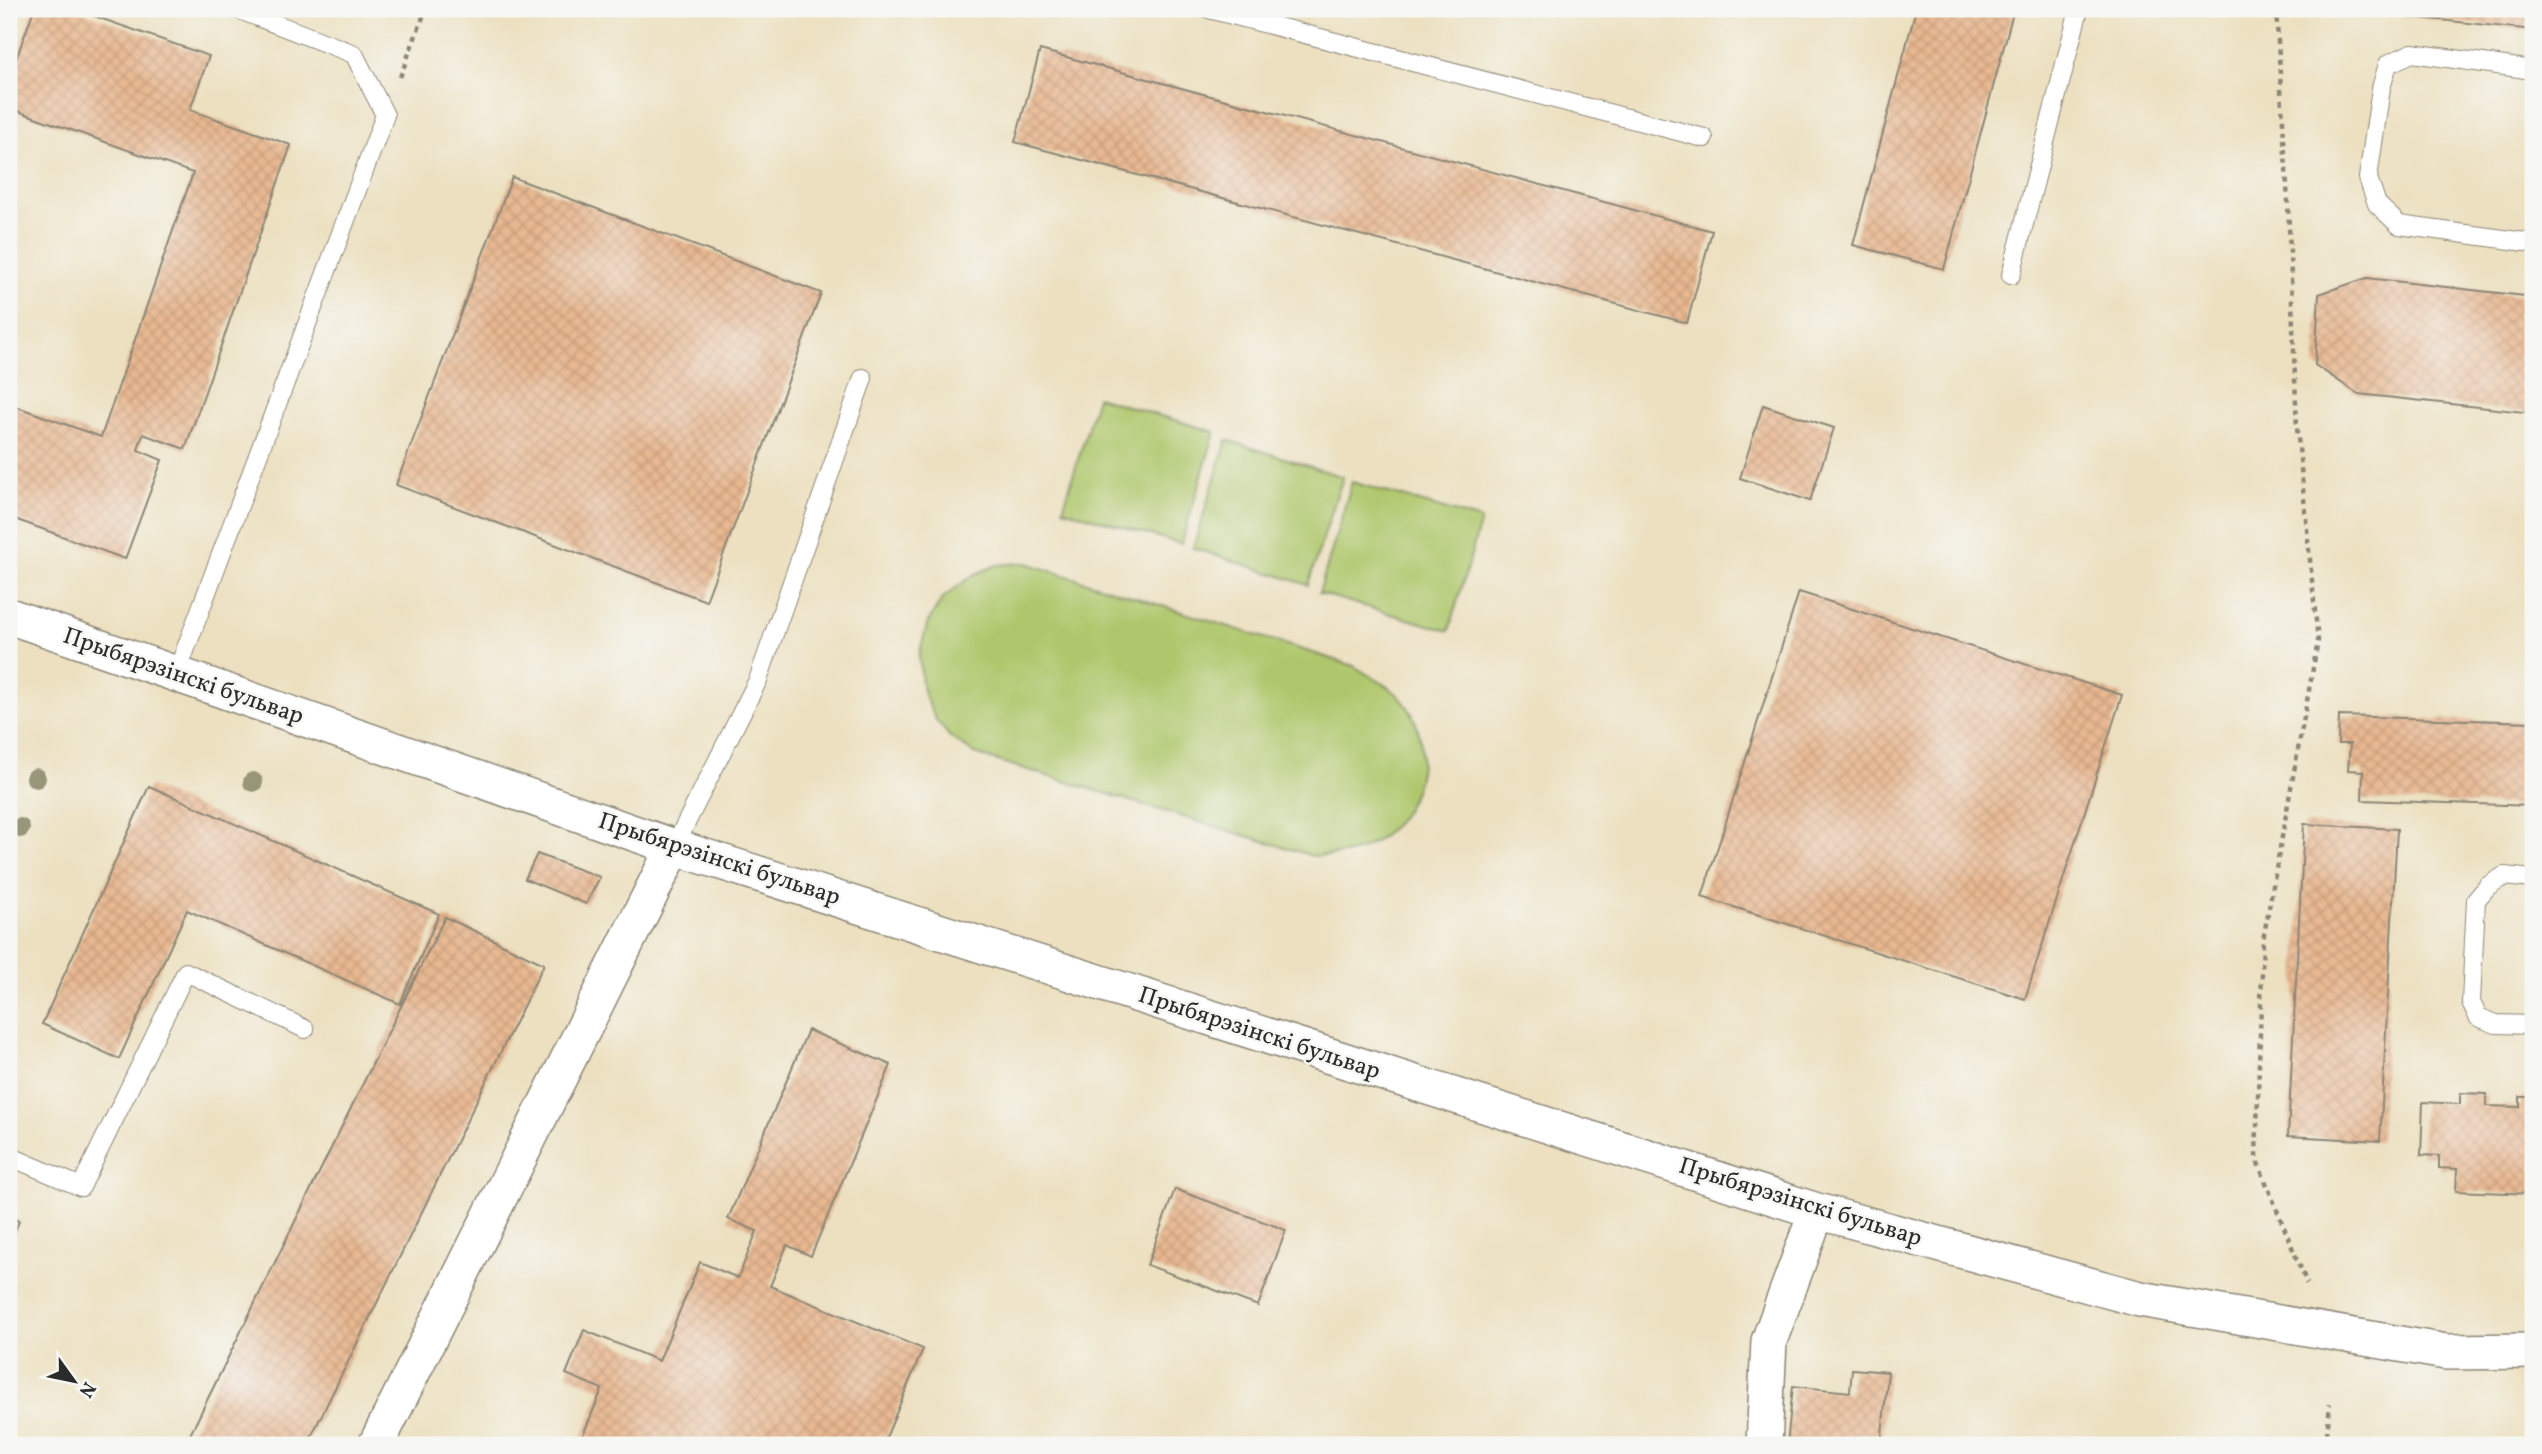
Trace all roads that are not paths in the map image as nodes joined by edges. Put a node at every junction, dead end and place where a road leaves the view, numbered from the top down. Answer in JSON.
{"nodes":[{"id":1,"x":237,"y":9,"type":"edge"},
{"id":2,"x":1209,"y":9,"type":"edge"},
{"id":3,"x":2079,"y":9,"type":"edge"},
{"id":4,"x":2533,"y":70,"type":"edge"},
{"id":5,"x":1704,"y":138,"type":"dead end"},
{"id":6,"x":2533,"y":243,"type":"edge"},
{"id":7,"x":2011,"y":275,"type":"dead end"},
{"id":8,"x":863,"y":378,"type":"dead end"},
{"id":9,"x":9,"y":616,"type":"edge"},
{"id":10,"x":176,"y":675,"type":"junction"},
{"id":11,"x":674,"y":847,"type":"junction"},
{"id":12,"x":2533,"y":879,"type":"edge"},
{"id":13,"x":2533,"y":1025,"type":"edge"},
{"id":14,"x":305,"y":1028,"type":"dead end"},
{"id":15,"x":9,"y":1156,"type":"edge"},
{"id":16,"x":1817,"y":1212,"type":"junction"},
{"id":17,"x":2533,"y":1351,"type":"edge"},
{"id":18,"x":376,"y":1445,"type":"edge"},
{"id":19,"x":1764,"y":1445,"type":"edge"}],
"edges":[{"from":1,"to":10,"type":"lane"},
{"from":2,"to":5,"type":"lane"},
{"from":3,"to":7,"type":"lane"},
{"from":4,"to":6,"type":"lane"},
{"from":8,"to":11,"type":"lane"},
{"from":9,"to":10,"type":"street","name":"Прыбярэзінскі бульвар"},
{"from":10,"to":11,"type":"street","name":"Прыбярэзінскі бульвар"},
{"from":11,"to":16,"type":"street","name":"Прыбярэзінскі бульвар"},
{"from":11,"to":18,"type":"street"},
{"from":12,"to":13,"type":"lane"},
{"from":14,"to":15,"type":"lane"},
{"from":16,"to":17,"type":"street","name":"Прыбярэзінскі бульвар"},
{"from":16,"to":19,"type":"street"}]}
